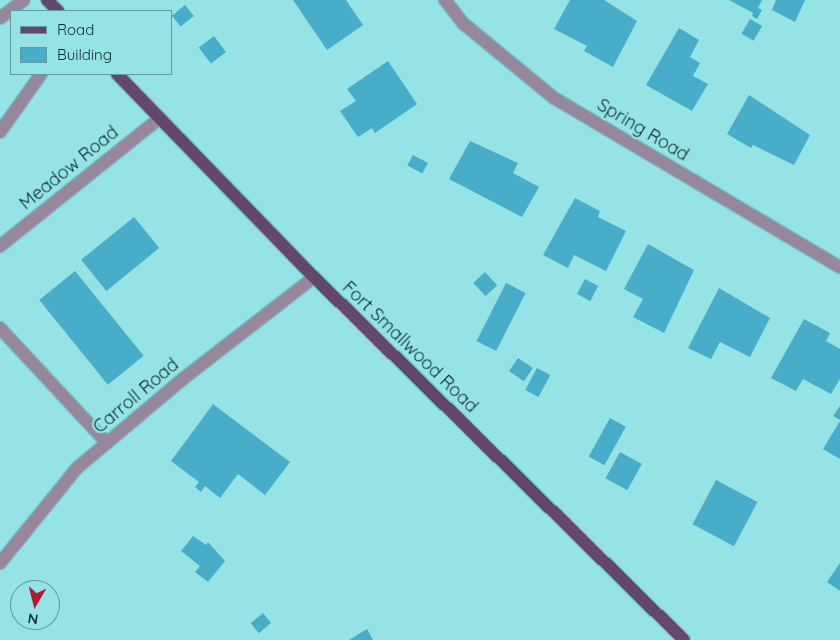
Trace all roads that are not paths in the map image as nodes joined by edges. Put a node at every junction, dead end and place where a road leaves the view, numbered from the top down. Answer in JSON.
{"nodes":[{"id":1,"x":24,"y":0,"type":"edge"},
{"id":2,"x":47,"y":0,"type":"edge"},
{"id":3,"x":445,"y":0,"type":"edge"},
{"id":4,"x":11,"y":10,"type":"edge"},
{"id":5,"x":57,"y":10,"type":"edge"},
{"id":6,"x":40,"y":75,"type":"edge"},
{"id":7,"x":118,"y":75,"type":"edge"},
{"id":8,"x":160,"y":118,"type":"junction"},
{"id":9,"x":0,"y":132,"type":"edge"},
{"id":10,"x":0,"y":246,"type":"edge"},
{"id":11,"x":840,"y":267,"type":"edge"},
{"id":12,"x":314,"y":277,"type":"junction"},
{"id":13,"x":0,"y":328,"type":"edge"},
{"id":14,"x":107,"y":443,"type":"junction"},
{"id":15,"x":0,"y":563,"type":"edge"},
{"id":16,"x":684,"y":640,"type":"edge"}],
"edges":[{"from":1,"to":4,"type":"street"},
{"from":2,"to":5,"type":"main road"},
{"from":3,"to":11,"type":"street","name":"Spring Road"},
{"from":6,"to":9,"type":"street"},
{"from":7,"to":8,"type":"main road","name":"Fort Smallwood Road"},
{"from":8,"to":10,"type":"street","name":"Meadow Road"},
{"from":8,"to":12,"type":"main road","name":"Fort Smallwood Road"},
{"from":12,"to":14,"type":"street","name":"Carroll Road"},
{"from":12,"to":16,"type":"main road","name":"Fort Smallwood Road"},
{"from":13,"to":14,"type":"street"},
{"from":14,"to":15,"type":"street","name":"Carroll Road"}]}
